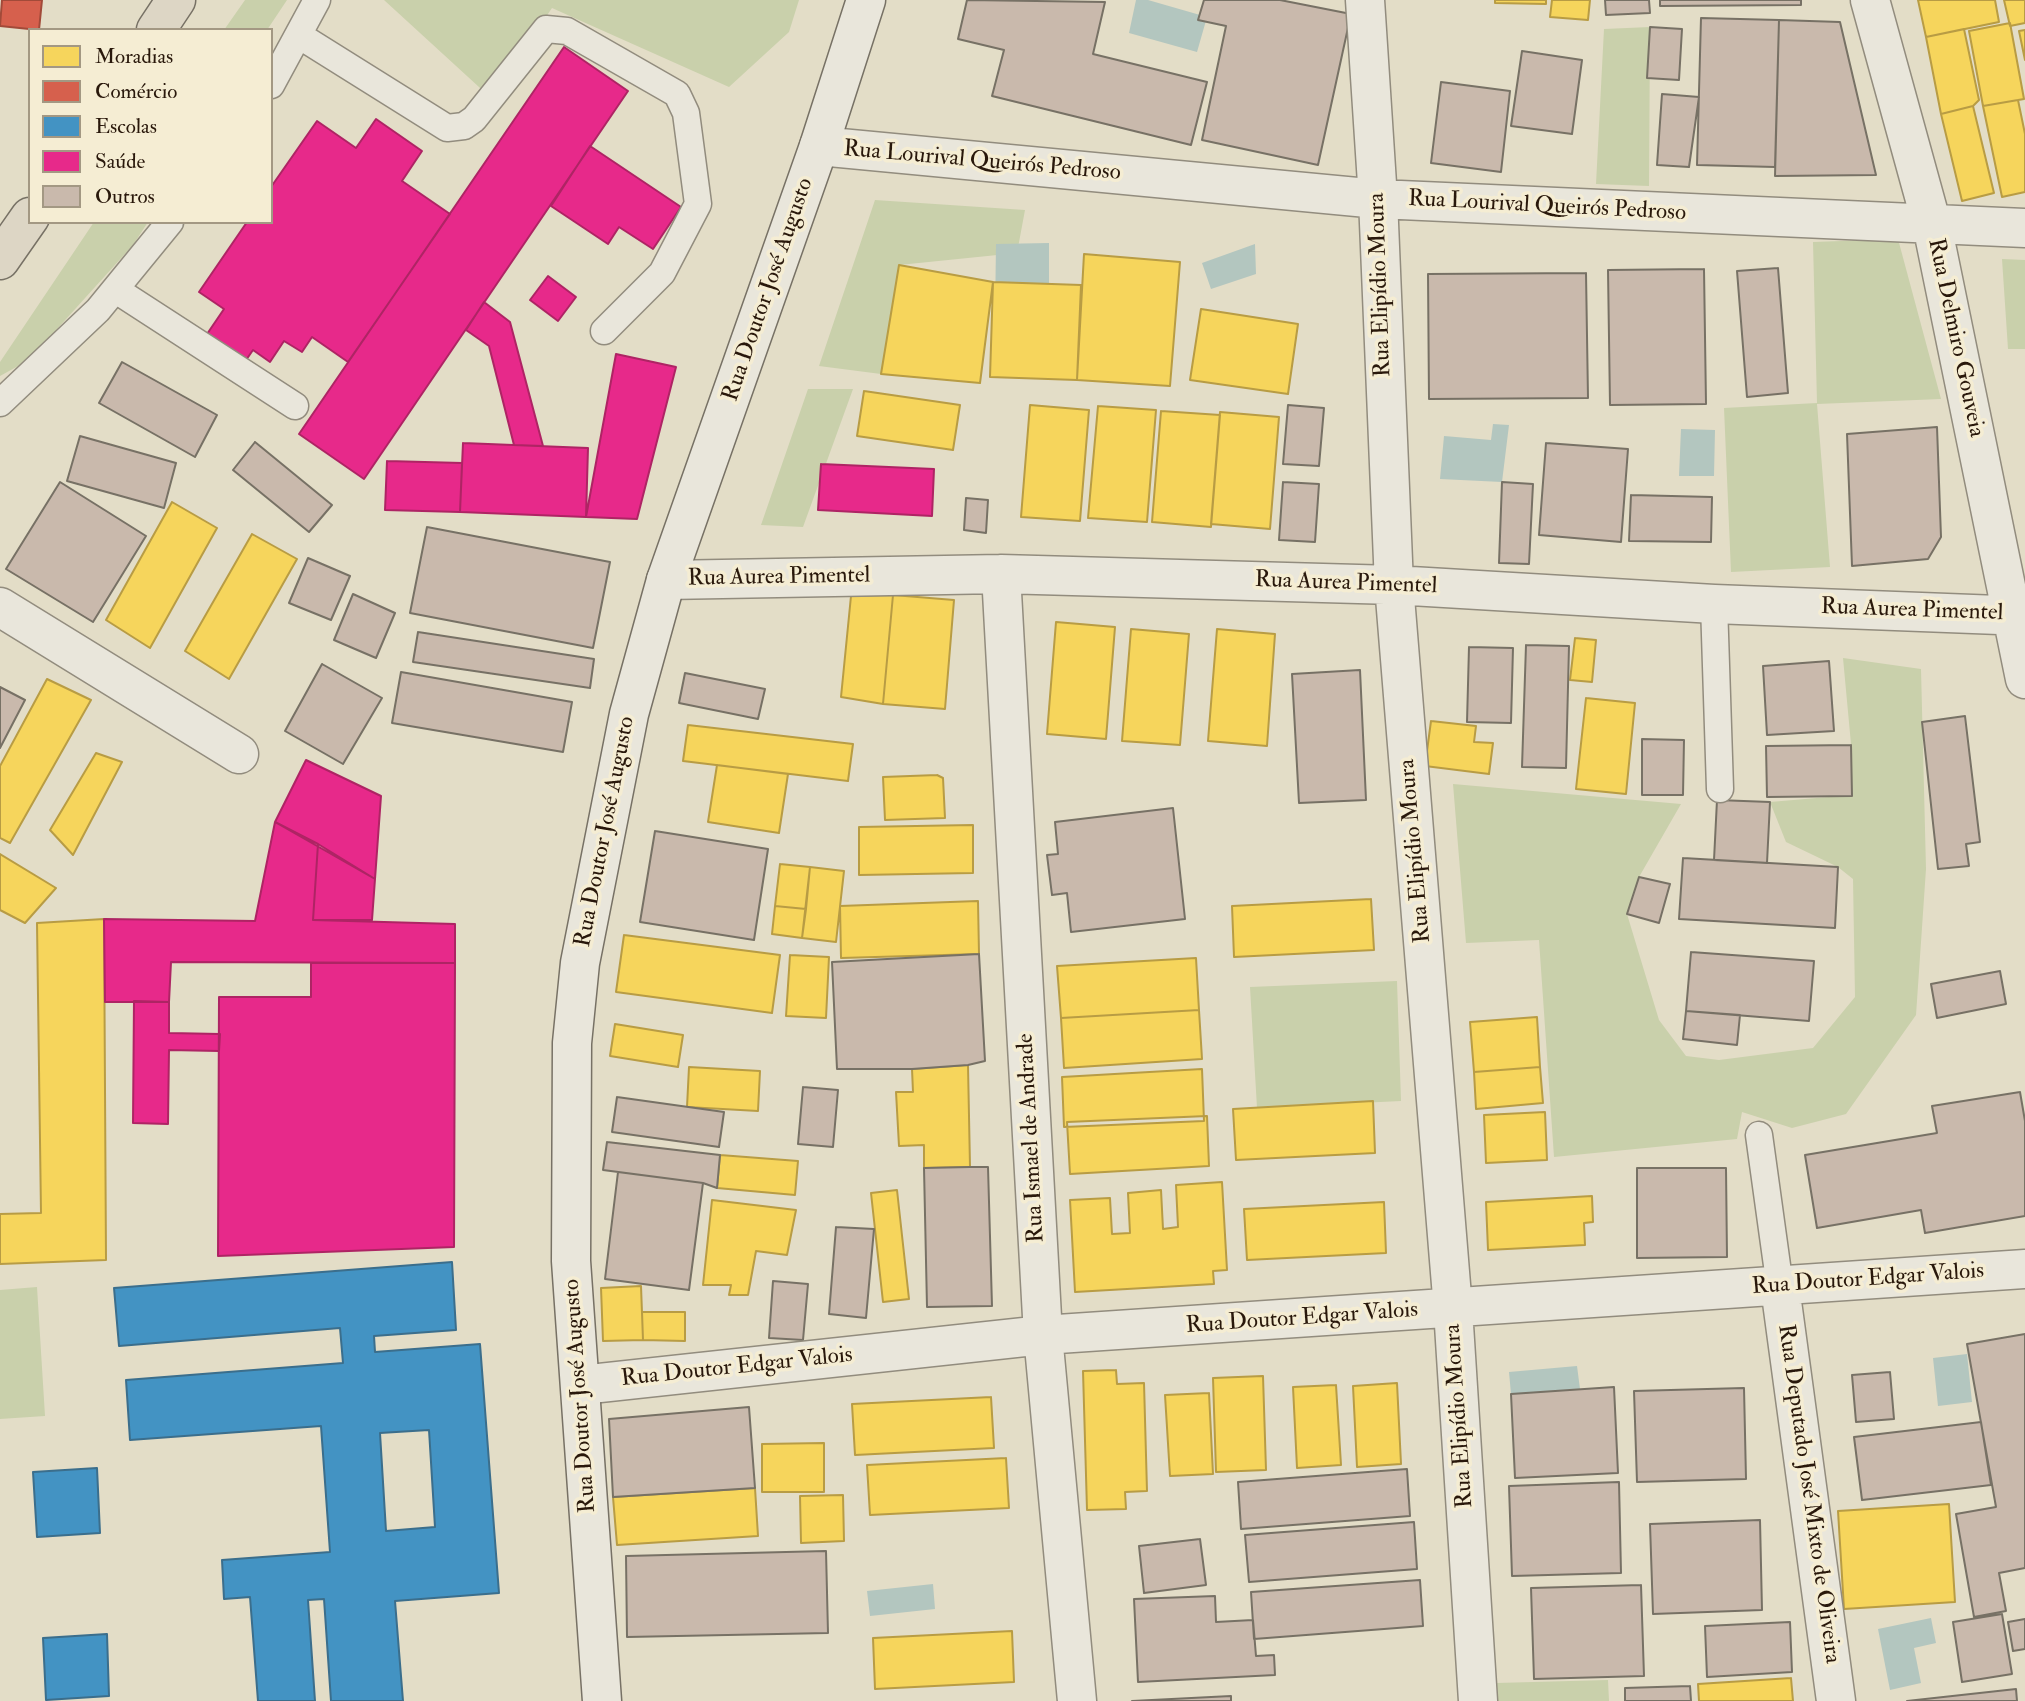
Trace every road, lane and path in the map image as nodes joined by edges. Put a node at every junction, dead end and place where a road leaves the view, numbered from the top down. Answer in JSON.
{"nodes":[{"id":1,"x":176,"y":0,"type":"edge"},
{"id":2,"x":317,"y":0,"type":"edge"},
{"id":3,"x":866,"y":0,"type":"edge"},
{"id":4,"x":1365,"y":0,"type":"edge"},
{"id":5,"x":1870,"y":0,"type":"edge"},
{"id":6,"x":157,"y":28,"type":"edge"},
{"id":7,"x":300,"y":36,"type":"junction"},
{"id":8,"x":273,"y":82,"type":"edge"},
{"id":9,"x":819,"y":146,"type":"junction"},
{"id":10,"x":1378,"y":199,"type":"junction"},
{"id":11,"x":28,"y":219,"type":"edge"},
{"id":12,"x":168,"y":224,"type":"edge"},
{"id":13,"x":1931,"y":225,"type":"junction"},
{"id":14,"x":2025,"y":228,"type":"edge"},
{"id":15,"x":0,"y":260,"type":"edge"},
{"id":16,"x":116,"y":290,"type":"junction"},
{"id":17,"x":604,"y":331,"type":"dead end"},
{"id":18,"x":0,"y":403,"type":"edge"},
{"id":19,"x":295,"y":407,"type":"dead end"},
{"id":20,"x":1001,"y":574,"type":"junction"},
{"id":21,"x":666,"y":580,"type":"junction"},
{"id":22,"x":1394,"y":585,"type":"junction"},
{"id":23,"x":1714,"y":604,"type":"junction"},
{"id":24,"x":0,"y":607,"type":"edge"},
{"id":25,"x":2019,"y":615,"type":"edge"},
{"id":26,"x":2025,"y":679,"type":"edge"},
{"id":27,"x":239,"y":754,"type":"dead end"},
{"id":28,"x":1720,"y":789,"type":"dead end"},
{"id":29,"x":1759,"y":1135,"type":"dead end"},
{"id":30,"x":2025,"y":1269,"type":"edge"},
{"id":31,"x":1780,"y":1287,"type":"junction"},
{"id":32,"x":1453,"y":1309,"type":"junction"},
{"id":33,"x":1043,"y":1335,"type":"junction"},
{"id":34,"x":581,"y":1385,"type":"junction"},
{"id":35,"x":602,"y":1701,"type":"edge"},
{"id":36,"x":1077,"y":1701,"type":"edge"},
{"id":37,"x":1478,"y":1701,"type":"edge"},
{"id":38,"x":1836,"y":1701,"type":"edge"}],
"edges":[{"from":1,"to":6,"type":"main road"},
{"from":2,"to":7,"type":"lane"},
{"from":3,"to":9,"type":"street","name":"Rua Doutor José Augusto"},
{"from":4,"to":10,"type":"street","name":"Rua Elipídio Moura"},
{"from":5,"to":13,"type":"street","name":"Rua Delmiro Gouveia"},
{"from":7,"to":8,"type":"lane"},
{"from":7,"to":17,"type":"lane"},
{"from":9,"to":10,"type":"street","name":"Rua Lourival Queirós Pedroso"},
{"from":9,"to":21,"type":"street","name":"Rua Doutor José Augusto"},
{"from":10,"to":13,"type":"street","name":"Rua Lourival Queirós Pedroso"},
{"from":10,"to":22,"type":"street","name":"Rua Elipídio Moura"},
{"from":11,"to":15,"type":"main road"},
{"from":12,"to":16,"type":"lane"},
{"from":13,"to":14,"type":"street","name":"Rua Lourival Queirós Pedroso"},
{"from":13,"to":25,"type":"street","name":"Rua Delmiro Gouveia"},
{"from":16,"to":18,"type":"lane"},
{"from":16,"to":19,"type":"lane"},
{"from":20,"to":21,"type":"street","name":"Rua Aurea Pimentel"},
{"from":20,"to":22,"type":"street","name":"Rua Aurea Pimentel"},
{"from":20,"to":33,"type":"street","name":"Rua Ismael de Andrade"},
{"from":21,"to":34,"type":"street","name":"Rua Doutor José Augusto"},
{"from":22,"to":23,"type":"street","name":"Rua Aurea Pimentel"},
{"from":22,"to":32,"type":"street","name":"Rua Elipídio Moura"},
{"from":23,"to":25,"type":"street","name":"Rua Aurea Pimentel"},
{"from":23,"to":28,"type":"lane"},
{"from":24,"to":27,"type":"street"},
{"from":25,"to":26,"type":"street","name":"Rua Delmiro Gouveia"},
{"from":29,"to":31,"type":"lane"},
{"from":30,"to":31,"type":"street","name":"Rua Doutor Edgar Valois"},
{"from":31,"to":32,"type":"street","name":"Rua Doutor Edgar Valois"},
{"from":31,"to":38,"type":"street","name":"Rua Deputado José Mixto de Oliveira"},
{"from":32,"to":33,"type":"street","name":"Rua Doutor Edgar Valois"},
{"from":32,"to":37,"type":"street","name":"Rua Elipídio Moura"},
{"from":33,"to":34,"type":"street","name":"Rua Doutor Edgar Valois"},
{"from":33,"to":36,"type":"street","name":"Rua Ismael de Andrade"},
{"from":34,"to":35,"type":"street","name":"Rua Doutor José Augusto"}]}
